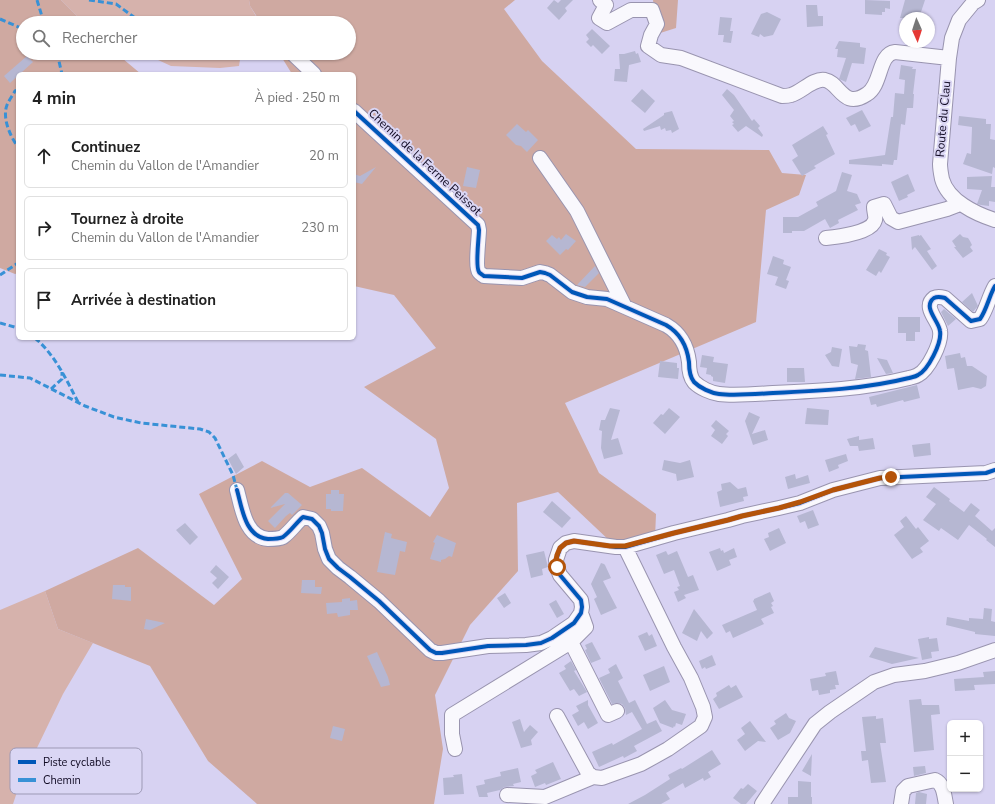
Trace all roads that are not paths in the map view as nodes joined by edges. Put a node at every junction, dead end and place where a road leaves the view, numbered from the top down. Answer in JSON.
{"nodes":[{"id":1,"x":600,"y":0,"type":"edge"},
{"id":2,"x":973,"y":1,"type":"edge"},
{"id":3,"x":949,"y":58,"type":"junction"},
{"id":4,"x":299,"y":60,"type":"edge"},
{"id":5,"x":312,"y":72,"type":"edge"},
{"id":6,"x":356,"y":113,"type":"edge"},
{"id":7,"x":540,"y":158,"type":"dead end"},
{"id":8,"x":960,"y":204,"type":"junction"},
{"id":9,"x":974,"y":211,"type":"junction"},
{"id":10,"x":995,"y":213,"type":"edge"},
{"id":11,"x":995,"y":220,"type":"edge"},
{"id":12,"x":826,"y":238,"type":"dead end"},
{"id":13,"x":995,"y":286,"type":"edge"},
{"id":14,"x":624,"y":307,"type":"junction"},
{"id":15,"x":995,"y":470,"type":"edge"},
{"id":16,"x":237,"y":490,"type":"dead end"},
{"id":17,"x":625,"y":546,"type":"junction"},
{"id":18,"x":581,"y":613,"type":"junction"},
{"id":19,"x":571,"y":642,"type":"junction"},
{"id":20,"x":995,"y":650,"type":"edge"},
{"id":21,"x":617,"y":711,"type":"dead end"},
{"id":22,"x":557,"y":716,"type":"dead end"},
{"id":23,"x":455,"y":749,"type":"dead end"},
{"id":24,"x":593,"y":777,"type":"junction"},
{"id":25,"x":507,"y":795,"type":"dead end"},
{"id":26,"x":762,"y":804,"type":"edge"},
{"id":27,"x":901,"y":804,"type":"edge"},
{"id":28,"x":946,"y":804,"type":"edge"}],
"edges":[{"from":1,"to":3,"type":"street"},
{"from":2,"to":3,"type":"street","name":"Route du Clau"},
{"from":3,"to":8,"type":"street","name":"Route du Clau"},
{"from":4,"to":5,"type":"street"},
{"from":6,"to":14,"type":"street","name":"Chemin de la Ferme Peissot"},
{"from":7,"to":14,"type":"street"},
{"from":8,"to":9,"type":"street","name":"Route du Clau"},
{"from":8,"to":12,"type":"street"},
{"from":9,"to":10,"type":"street"},
{"from":9,"to":11,"type":"street","name":"Route du Clau"},
{"from":13,"to":14,"type":"street","name":"Chemin de la Ferme Peissot"},
{"from":15,"to":17,"type":"street"},
{"from":16,"to":18,"type":"street"},
{"from":17,"to":18,"type":"street"},
{"from":17,"to":24,"type":"street"},
{"from":18,"to":19,"type":"street"},
{"from":19,"to":21,"type":"street"},
{"from":19,"to":23,"type":"street"},
{"from":20,"to":26,"type":"street"},
{"from":22,"to":24,"type":"street"},
{"from":24,"to":25,"type":"street"},
{"from":27,"to":28,"type":"street"}]}
